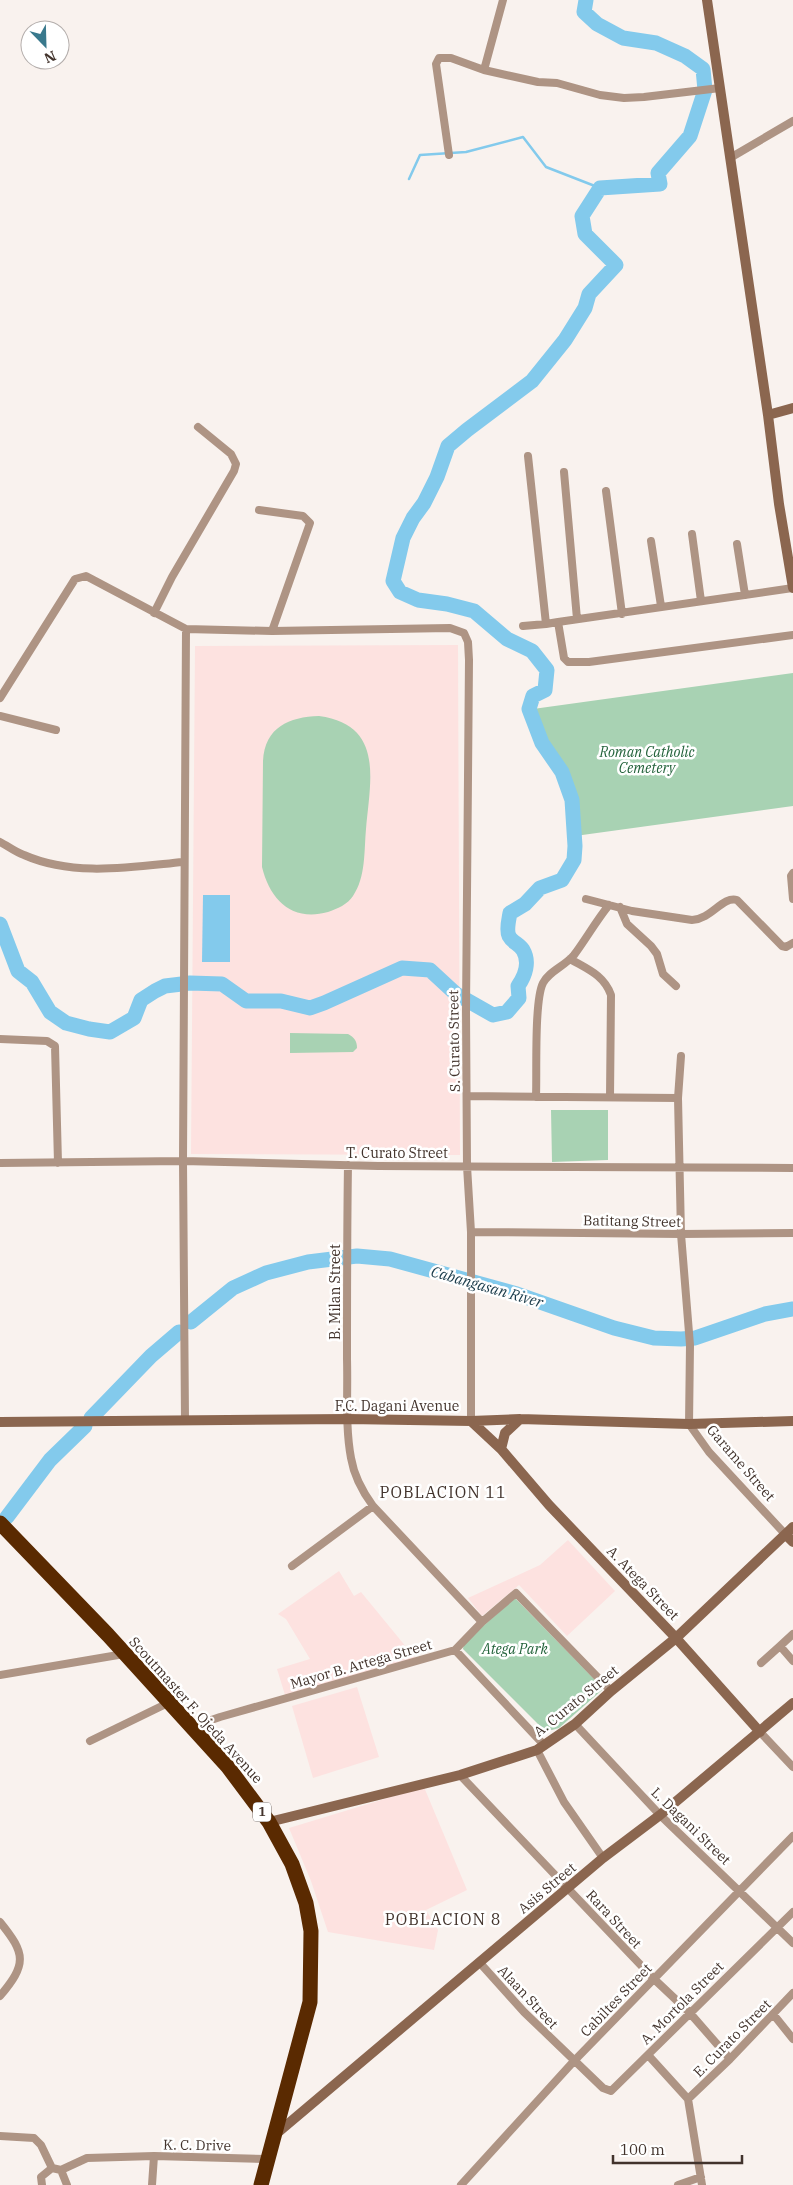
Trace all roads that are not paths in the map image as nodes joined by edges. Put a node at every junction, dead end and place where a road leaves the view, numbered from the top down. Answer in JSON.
{"nodes":[{"id":1,"x":504,"y":0,"type":"edge"},
{"id":2,"x":707,"y":0,"type":"edge"},
{"id":3,"x":484,"y":70,"type":"junction"},
{"id":4,"x":717,"y":88,"type":"junction"},
{"id":5,"x":793,"y":121,"type":"edge"},
{"id":6,"x":449,"y":151,"type":"dead end"},
{"id":7,"x":730,"y":158,"type":"junction"},
{"id":8,"x":793,"y":408,"type":"edge"},
{"id":9,"x":768,"y":415,"type":"junction"},
{"id":10,"x":198,"y":427,"type":"dead end"},
{"id":11,"x":528,"y":456,"type":"dead end"},
{"id":12,"x":564,"y":472,"type":"dead end"},
{"id":13,"x":606,"y":492,"type":"dead end"},
{"id":14,"x":259,"y":510,"type":"dead end"},
{"id":15,"x":692,"y":534,"type":"dead end"},
{"id":16,"x":651,"y":541,"type":"dead end"},
{"id":17,"x":737,"y":544,"type":"dead end"},
{"id":18,"x":790,"y":550,"type":"edge"},
{"id":19,"x":793,"y":588,"type":"edge"},
{"id":20,"x":745,"y":595,"type":"junction"},
{"id":21,"x":701,"y":601,"type":"junction"},
{"id":22,"x":661,"y":606,"type":"junction"},
{"id":23,"x":154,"y":613,"type":"junction"},
{"id":24,"x":622,"y":614,"type":"junction"},
{"id":25,"x":577,"y":619,"type":"junction"},
{"id":26,"x":558,"y":622,"type":"junction"},
{"id":27,"x":546,"y":624,"type":"junction"},
{"id":28,"x":523,"y":626,"type":"dead end"},
{"id":29,"x":186,"y":629,"type":"junction"},
{"id":30,"x":272,"y":631,"type":"junction"},
{"id":31,"x":793,"y":635,"type":"edge"},
{"id":32,"x":0,"y":698,"type":"edge"},
{"id":33,"x":0,"y":716,"type":"edge"},
{"id":34,"x":56,"y":730,"type":"dead end"},
{"id":35,"x":0,"y":842,"type":"edge"},
{"id":36,"x":184,"y":862,"type":"junction"},
{"id":37,"x":793,"y":873,"type":"edge"},
{"id":38,"x":586,"y":899,"type":"dead end"},
{"id":39,"x":793,"y":899,"type":"edge"},
{"id":40,"x":609,"y":905,"type":"junction"},
{"id":41,"x":620,"y":907,"type":"junction"},
{"id":42,"x":793,"y":943,"type":"edge"},
{"id":43,"x":570,"y":959,"type":"junction"},
{"id":44,"x":676,"y":986,"type":"dead end"},
{"id":45,"x":0,"y":1039,"type":"edge"},
{"id":46,"x":681,"y":1056,"type":"dead end"},
{"id":47,"x":468,"y":1096,"type":"junction"},
{"id":48,"x":536,"y":1097,"type":"junction"},
{"id":49,"x":610,"y":1097,"type":"junction"},
{"id":50,"x":678,"y":1098,"type":"junction"},
{"id":51,"x":183,"y":1161,"type":"junction"},
{"id":52,"x":58,"y":1163,"type":"junction"},
{"id":53,"x":0,"y":1164,"type":"edge"},
{"id":54,"x":348,"y":1165,"type":"junction"},
{"id":55,"x":467,"y":1166,"type":"junction"},
{"id":56,"x":680,"y":1168,"type":"junction"},
{"id":57,"x":793,"y":1168,"type":"edge"},
{"id":58,"x":471,"y":1232,"type":"junction"},
{"id":59,"x":793,"y":1233,"type":"edge"},
{"id":60,"x":681,"y":1234,"type":"junction"},
{"id":61,"x":348,"y":1419,"type":"junction"},
{"id":62,"x":520,"y":1419,"type":"junction"},
{"id":63,"x":185,"y":1420,"type":"junction"},
{"id":64,"x":471,"y":1421,"type":"junction"},
{"id":65,"x":793,"y":1421,"type":"edge"},
{"id":66,"x":0,"y":1422,"type":"edge"},
{"id":67,"x":689,"y":1424,"type":"junction"},
{"id":68,"x":501,"y":1449,"type":"junction"},
{"id":69,"x":373,"y":1506,"type":"junction"},
{"id":70,"x":0,"y":1523,"type":"edge"},
{"id":71,"x":791,"y":1535,"type":"edge"},
{"id":72,"x":292,"y":1566,"type":"dead end"},
{"id":73,"x":482,"y":1622,"type":"junction"},
{"id":74,"x":793,"y":1634,"type":"edge"},
{"id":75,"x":676,"y":1638,"type":"junction"},
{"id":76,"x":780,"y":1646,"type":"junction"},
{"id":77,"x":455,"y":1650,"type":"junction"},
{"id":78,"x":124,"y":1654,"type":"junction"},
{"id":79,"x":793,"y":1660,"type":"edge"},
{"id":80,"x":761,"y":1663,"type":"dead end"},
{"id":81,"x":0,"y":1675,"type":"edge"},
{"id":82,"x":611,"y":1691,"type":"junction"},
{"id":83,"x":168,"y":1703,"type":"junction"},
{"id":84,"x":793,"y":1703,"type":"edge"},
{"id":85,"x":576,"y":1724,"type":"junction"},
{"id":86,"x":191,"y":1727,"type":"junction"},
{"id":87,"x":760,"y":1732,"type":"junction"},
{"id":88,"x":90,"y":1741,"type":"dead end"},
{"id":89,"x":541,"y":1748,"type":"junction"},
{"id":90,"x":793,"y":1767,"type":"edge"},
{"id":91,"x":460,"y":1775,"type":"junction"},
{"id":92,"x":660,"y":1815,"type":"junction"},
{"id":93,"x":269,"y":1822,"type":"junction"},
{"id":94,"x":793,"y":1836,"type":"edge"},
{"id":95,"x":787,"y":1842,"type":"junction"},
{"id":96,"x":793,"y":1849,"type":"edge"},
{"id":97,"x":603,"y":1858,"type":"junction"},
{"id":98,"x":568,"y":1888,"type":"junction"},
{"id":99,"x":740,"y":1890,"type":"junction"},
{"id":100,"x":793,"y":1912,"type":"edge"},
{"id":101,"x":0,"y":1922,"type":"edge"},
{"id":102,"x":777,"y":1927,"type":"junction"},
{"id":103,"x":793,"y":1943,"type":"edge"},
{"id":104,"x":480,"y":1963,"type":"junction"},
{"id":105,"x":654,"y":1980,"type":"junction"},
{"id":106,"x":793,"y":1993,"type":"edge"},
{"id":107,"x":0,"y":1996,"type":"edge"},
{"id":108,"x":689,"y":2012,"type":"junction"},
{"id":109,"x":773,"y":2014,"type":"junction"},
{"id":110,"x":793,"y":2039,"type":"edge"},
{"id":111,"x":648,"y":2055,"type":"junction"},
{"id":112,"x":730,"y":2059,"type":"junction"},
{"id":113,"x":574,"y":2061,"type":"junction"},
{"id":114,"x":603,"y":2088,"type":"joint"},
{"id":115,"x":688,"y":2099,"type":"junction"},
{"id":116,"x":275,"y":2135,"type":"junction"},
{"id":117,"x":0,"y":2136,"type":"edge"},
{"id":118,"x":154,"y":2156,"type":"junction"},
{"id":119,"x":267,"y":2159,"type":"junction"},
{"id":120,"x":56,"y":2169,"type":"junction"},
{"id":121,"x":702,"y":2181,"type":"edge"},
{"id":122,"x":42,"y":2185,"type":"edge"},
{"id":123,"x":67,"y":2185,"type":"edge"},
{"id":124,"x":152,"y":2185,"type":"edge"},
{"id":125,"x":261,"y":2185,"type":"edge"},
{"id":126,"x":461,"y":2185,"type":"edge"},
{"id":127,"x":678,"y":2185,"type":"edge"}],
"edges":[{"from":1,"to":3,"type":"street"},
{"from":2,"to":4,"type":"main road"},
{"from":3,"to":4,"type":"street"},
{"from":3,"to":6,"type":"street"},
{"from":4,"to":7,"type":"main road"},
{"from":5,"to":7,"type":"street"},
{"from":7,"to":9,"type":"main road"},
{"from":8,"to":9,"type":"main road"},
{"from":9,"to":18,"type":"main road"},
{"from":10,"to":23,"type":"street"},
{"from":11,"to":27,"type":"street"},
{"from":12,"to":25,"type":"street"},
{"from":13,"to":24,"type":"street"},
{"from":14,"to":30,"type":"street"},
{"from":15,"to":21,"type":"street"},
{"from":16,"to":22,"type":"street"},
{"from":17,"to":20,"type":"street"},
{"from":18,"to":19,"type":"main road"},
{"from":19,"to":20,"type":"street"},
{"from":20,"to":21,"type":"street"},
{"from":21,"to":22,"type":"street"},
{"from":22,"to":24,"type":"street"},
{"from":23,"to":29,"type":"street"},
{"from":23,"to":32,"type":"street"},
{"from":24,"to":25,"type":"street"},
{"from":25,"to":26,"type":"street"},
{"from":26,"to":27,"type":"street"},
{"from":26,"to":31,"type":"street"},
{"from":27,"to":28,"type":"street"},
{"from":29,"to":30,"type":"street"},
{"from":29,"to":36,"type":"street"},
{"from":30,"to":47,"type":"street","name":"S. Curato Street"},
{"from":33,"to":34,"type":"street"},
{"from":35,"to":36,"type":"street"},
{"from":36,"to":51,"type":"street"},
{"from":37,"to":39,"type":"street"},
{"from":38,"to":40,"type":"street"},
{"from":40,"to":41,"type":"street"},
{"from":40,"to":43,"type":"street"},
{"from":41,"to":42,"type":"street"},
{"from":41,"to":44,"type":"street"},
{"from":43,"to":48,"type":"street"},
{"from":43,"to":49,"type":"street"},
{"from":45,"to":52,"type":"street"},
{"from":46,"to":50,"type":"street"},
{"from":47,"to":48,"type":"street"},
{"from":47,"to":55,"type":"street","name":"S. Curato Street"},
{"from":48,"to":49,"type":"street"},
{"from":49,"to":50,"type":"street"},
{"from":50,"to":56,"type":"street"},
{"from":51,"to":52,"type":"street","name":"T. Curato Street"},
{"from":51,"to":54,"type":"street","name":"T. Curato Street"},
{"from":51,"to":63,"type":"street"},
{"from":52,"to":53,"type":"street","name":"T. Curato Street"},
{"from":54,"to":55,"type":"street","name":"T. Curato Street"},
{"from":54,"to":61,"type":"street","name":"B. Milan Street"},
{"from":55,"to":56,"type":"street","name":"T. Curato Street"},
{"from":55,"to":58,"type":"street","name":"S. Curato Street"},
{"from":56,"to":57,"type":"street","name":"T. Curato Street"},
{"from":56,"to":60,"type":"street"},
{"from":58,"to":60,"type":"street","name":"Batitang Street"},
{"from":58,"to":64,"type":"street","name":"S. Curato Street"},
{"from":59,"to":60,"type":"street","name":"Batitang Street"},
{"from":60,"to":67,"type":"street"},
{"from":61,"to":63,"type":"main road","name":"F.C. Dagani Avenue"},
{"from":61,"to":64,"type":"main road","name":"F.C. Dagani Avenue"},
{"from":61,"to":69,"type":"street","name":"B. Milan Street"},
{"from":62,"to":64,"type":"main road","name":"F.C. Dagani Avenue"},
{"from":62,"to":67,"type":"main road","name":"F.C. Dagani Avenue"},
{"from":62,"to":68,"type":"main road"},
{"from":63,"to":66,"type":"main road","name":"F.C. Dagani Avenue"},
{"from":64,"to":68,"type":"main road","name":"A. Atega Street"},
{"from":65,"to":67,"type":"main road","name":"F.C. Dagani Avenue"},
{"from":67,"to":71,"type":"street","name":"Garame Street"},
{"from":68,"to":75,"type":"main road","name":"A. Atega Street"},
{"from":69,"to":72,"type":"street"},
{"from":69,"to":73,"type":"street","name":"B. Milan Street"},
{"from":70,"to":78,"type":"highway","name":"Scoutmaster F. Ojeda Avenue","number":"1"},
{"from":71,"to":75,"type":"main road","name":"A. Curato Street"},
{"from":73,"to":77,"type":"street","name":"Mayor B. Artega Street"},
{"from":73,"to":82,"type":"street","name":"Mayor B. Artega Street"},
{"from":74,"to":76,"type":"street"},
{"from":75,"to":82,"type":"main road","name":"A. Curato Street"},
{"from":75,"to":87,"type":"main road","name":"A. Atega Street"},
{"from":76,"to":79,"type":"street"},
{"from":76,"to":80,"type":"street"},
{"from":77,"to":86,"type":"street","name":"Mayor B. Artega Street"},
{"from":77,"to":89,"type":"street"},
{"from":78,"to":81,"type":"street"},
{"from":78,"to":83,"type":"highway","name":"Scoutmaster F. Ojeda Avenue","number":"1"},
{"from":82,"to":85,"type":"main road","name":"A. Curato Street"},
{"from":83,"to":86,"type":"highway","name":"Scoutmaster F. Ojeda Avenue","number":"1"},
{"from":83,"to":88,"type":"street"},
{"from":84,"to":87,"type":"main road","name":"Asis Street"},
{"from":85,"to":89,"type":"main road","name":"A. Curato Street"},
{"from":85,"to":92,"type":"street","name":"L. Dagani Street"},
{"from":86,"to":93,"type":"highway","name":"Scoutmaster F. Ojeda Avenue","number":"1"},
{"from":87,"to":90,"type":"street","name":"A. Atega Street"},
{"from":87,"to":92,"type":"main road","name":"Asis Street"},
{"from":89,"to":91,"type":"main road","name":"A. Curato Street"},
{"from":89,"to":97,"type":"street"},
{"from":91,"to":93,"type":"main road","name":"A. Curato Street"},
{"from":91,"to":98,"type":"street","name":"Rara Street"},
{"from":92,"to":97,"type":"main road","name":"Asis Street"},
{"from":92,"to":99,"type":"street","name":"L. Dagani Street"},
{"from":93,"to":116,"type":"highway","name":"Scoutmaster F. Ojeda Avenue","number":"1"},
{"from":94,"to":95,"type":"street","name":"Cabiltes Street"},
{"from":95,"to":96,"type":"street"},
{"from":95,"to":99,"type":"street","name":"Cabiltes Street"},
{"from":97,"to":98,"type":"main road","name":"Asis Street"},
{"from":98,"to":104,"type":"main road","name":"Asis Street"},
{"from":98,"to":105,"type":"street","name":"Rara Street"},
{"from":99,"to":102,"type":"street","name":"L. Dagani Street"},
{"from":99,"to":105,"type":"street","name":"Cabiltes Street"},
{"from":100,"to":102,"type":"street","name":"A. Mortola Street"},
{"from":101,"to":107,"type":"street"},
{"from":102,"to":103,"type":"street","name":"L. Dagani Street"},
{"from":102,"to":108,"type":"street","name":"A. Mortola Street"},
{"from":104,"to":113,"type":"street","name":"Alaan Street"},
{"from":104,"to":116,"type":"main road","name":"Asis Street"},
{"from":105,"to":108,"type":"street","name":"Rara Street"},
{"from":105,"to":113,"type":"street","name":"Cabiltes Street"},
{"from":106,"to":109,"type":"street","name":"E. Curato Street"},
{"from":108,"to":111,"type":"street","name":"A. Mortola Street"},
{"from":108,"to":112,"type":"street","name":"Rara Street"},
{"from":109,"to":110,"type":"street"},
{"from":109,"to":112,"type":"street","name":"E. Curato Street"},
{"from":111,"to":114,"type":"street","name":"A. Mortola Street"},
{"from":111,"to":115,"type":"street"},
{"from":112,"to":115,"type":"street","name":"E. Curato Street"},
{"from":113,"to":114,"type":"street","name":"Alaan Street"},
{"from":113,"to":126,"type":"street","name":"Cabiltes Street"},
{"from":115,"to":121,"type":"street"},
{"from":116,"to":119,"type":"highway","name":"Scoutmaster F. Ojeda Avenue","number":"1"},
{"from":117,"to":120,"type":"street"},
{"from":118,"to":119,"type":"street","name":"K. C. Drive"},
{"from":118,"to":120,"type":"street"},
{"from":118,"to":124,"type":"street","name":"K. C. Drive"},
{"from":119,"to":125,"type":"highway","name":"Scoutmaster F. Ojeda Avenue","number":"1"},
{"from":120,"to":122,"type":"street"},
{"from":120,"to":123,"type":"street"},
{"from":121,"to":127,"type":"street"}]}
